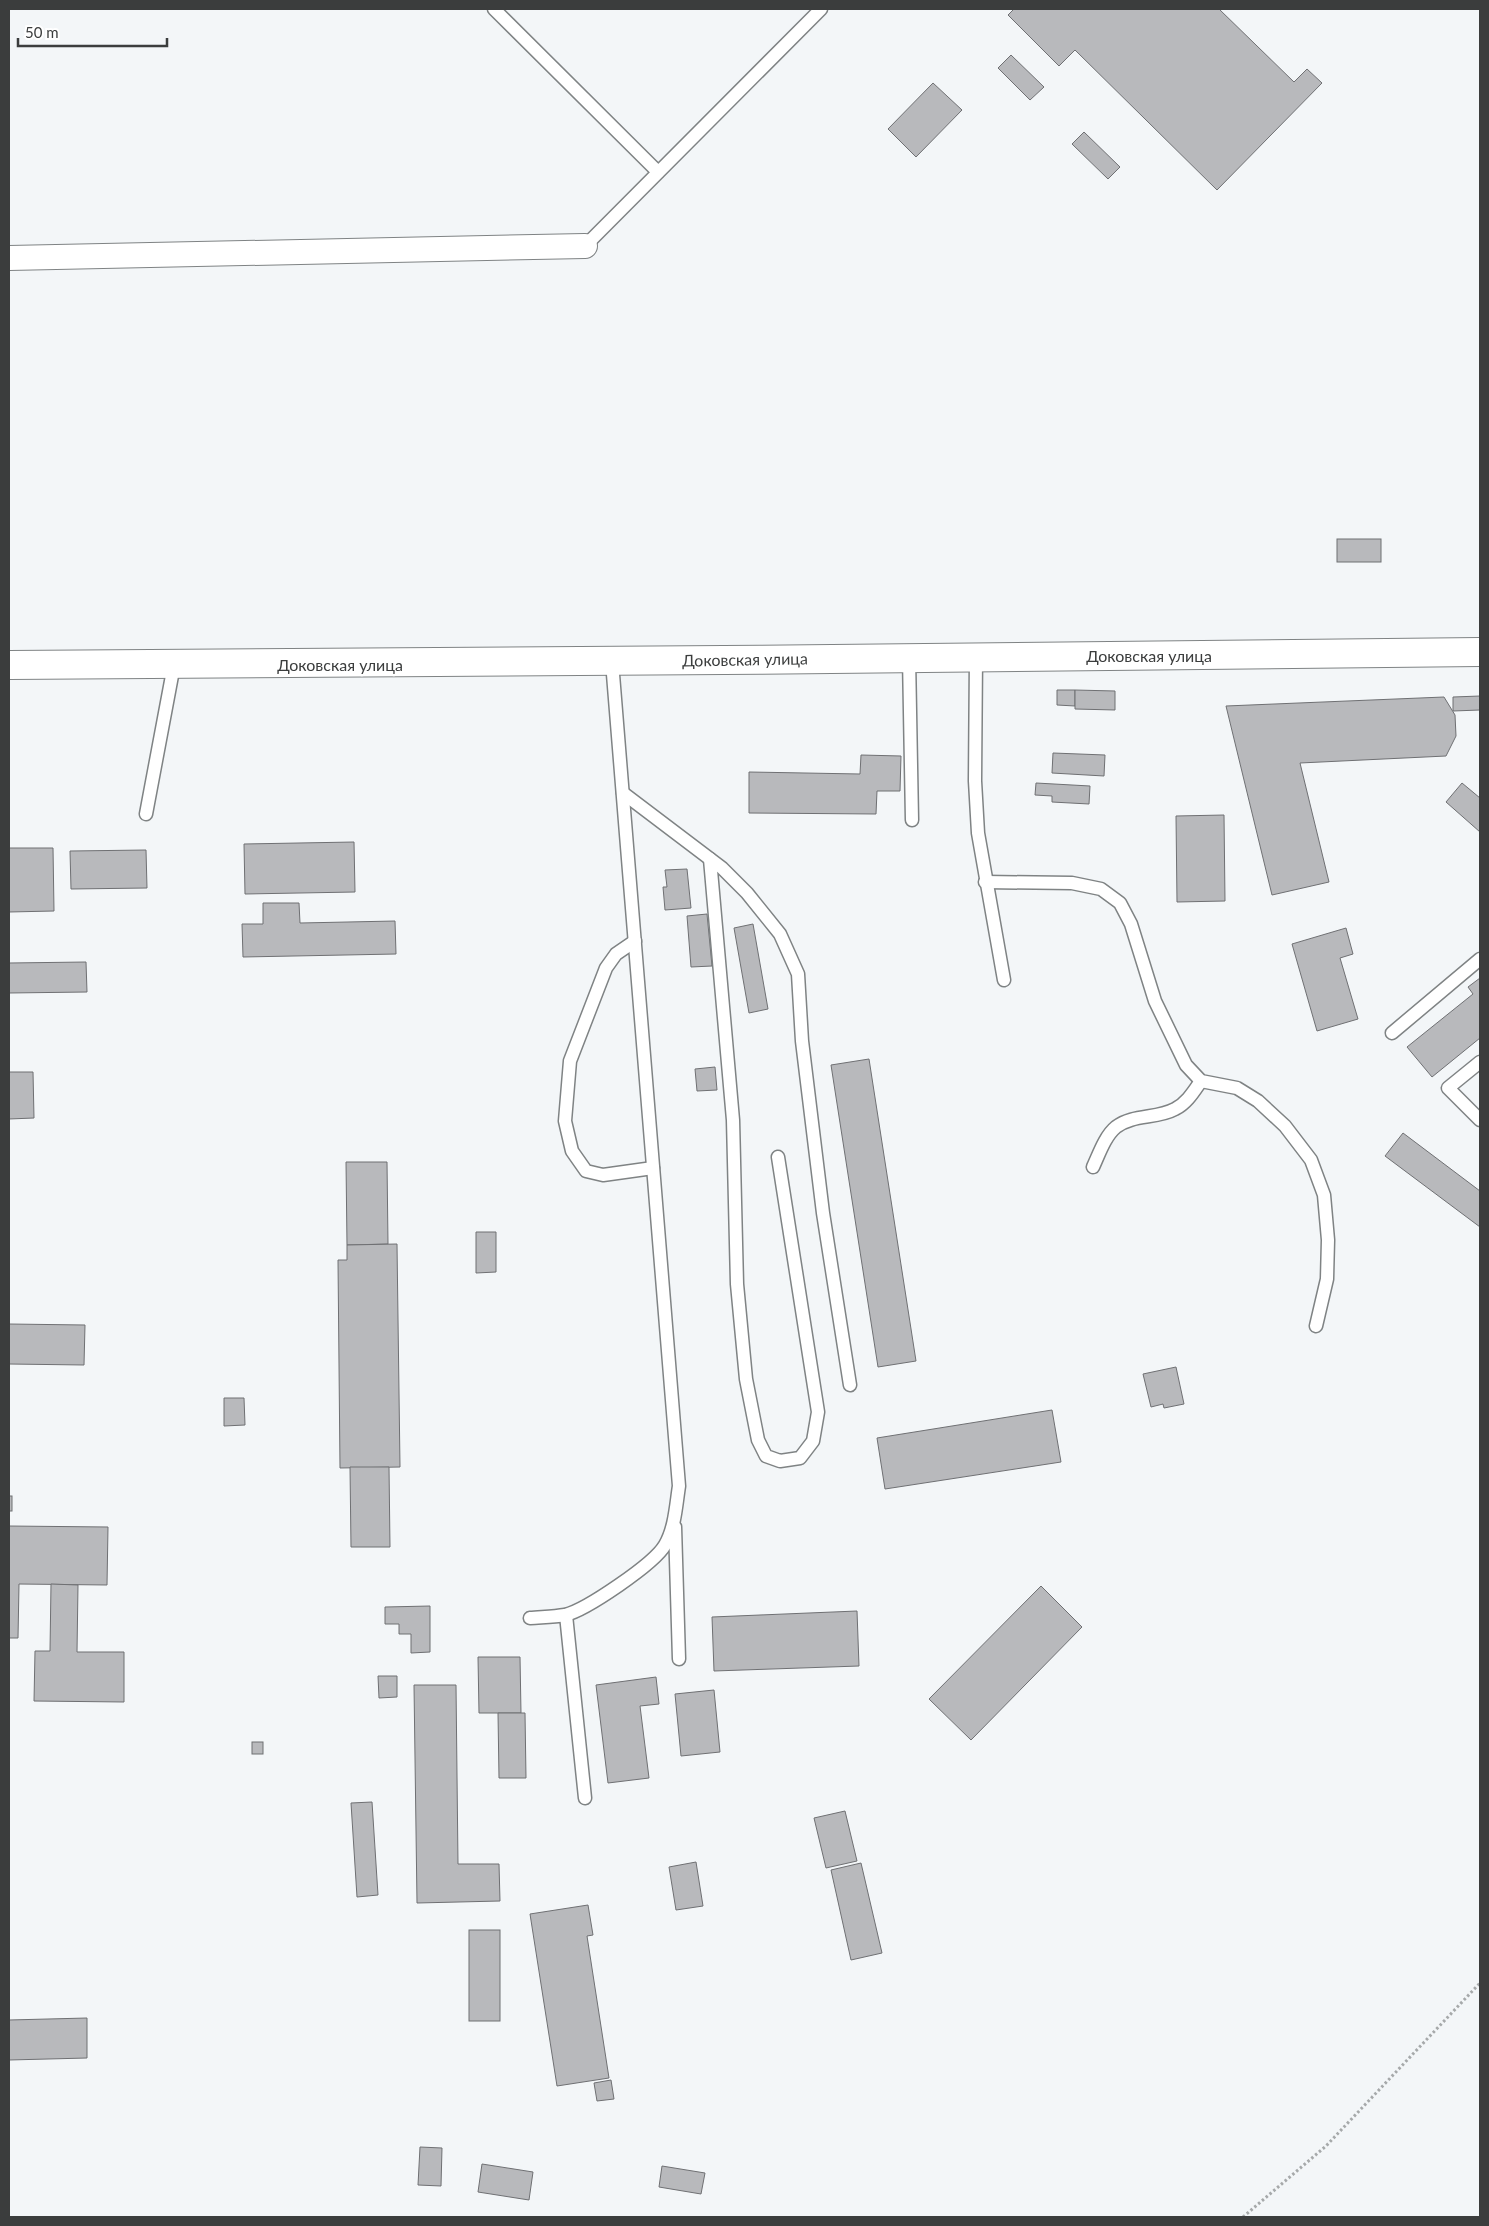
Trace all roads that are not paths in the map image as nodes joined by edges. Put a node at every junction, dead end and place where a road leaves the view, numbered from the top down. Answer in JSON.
{"nodes":[{"id":1,"x":494,"y":9,"type":"edge"},
{"id":2,"x":821,"y":9,"type":"edge"},
{"id":3,"x":658,"y":172,"type":"junction"},
{"id":4,"x":585,"y":246,"type":"joint"},
{"id":5,"x":9,"y":258,"type":"edge"},
{"id":6,"x":1480,"y":652,"type":"edge"},
{"id":7,"x":909,"y":656,"type":"junction"},
{"id":8,"x":976,"y":656,"type":"junction"},
{"id":9,"x":612,"y":662,"type":"junction"},
{"id":10,"x":9,"y":665,"type":"edge"},
{"id":11,"x":174,"y":665,"type":"junction"},
{"id":12,"x":623,"y":793,"type":"junction"},
{"id":13,"x":146,"y":814,"type":"dead end"},
{"id":14,"x":912,"y":820,"type":"dead end"},
{"id":15,"x":710,"y":859,"type":"junction"},
{"id":16,"x":985,"y":882,"type":"junction"},
{"id":17,"x":635,"y":941,"type":"junction"},
{"id":18,"x":1480,"y":959,"type":"edge"},
{"id":19,"x":1004,"y":980,"type":"dead end"},
{"id":20,"x":1392,"y":1033,"type":"dead end"},
{"id":21,"x":1480,"y":1062,"type":"edge"},
{"id":22,"x":1201,"y":1081,"type":"junction"},
{"id":23,"x":1480,"y":1120,"type":"edge"},
{"id":24,"x":778,"y":1157,"type":"dead end"},
{"id":25,"x":1093,"y":1167,"type":"dead end"},
{"id":26,"x":653,"y":1168,"type":"junction"},
{"id":27,"x":1316,"y":1326,"type":"dead end"},
{"id":28,"x":850,"y":1384,"type":"dead end"},
{"id":29,"x":674,"y":1520,"type":"junction"},
{"id":30,"x":566,"y":1615,"type":"junction"},
{"id":31,"x":530,"y":1618,"type":"dead end"},
{"id":32,"x":679,"y":1659,"type":"dead end"},
{"id":33,"x":585,"y":1798,"type":"dead end"}],
"edges":[{"from":1,"to":3,"type":"lane"},
{"from":2,"to":3,"type":"lane"},
{"from":3,"to":4,"type":"lane"},
{"from":4,"to":5,"type":"street"},
{"from":6,"to":8,"type":"street","name":"Доковская улица"},
{"from":7,"to":8,"type":"street","name":"Доковская улица"},
{"from":7,"to":9,"type":"street","name":"Доковская улица"},
{"from":7,"to":14,"type":"lane"},
{"from":8,"to":16,"type":"lane"},
{"from":9,"to":11,"type":"street","name":"Доковская улица"},
{"from":9,"to":12,"type":"lane"},
{"from":10,"to":11,"type":"street","name":"Доковская улица"},
{"from":11,"to":13,"type":"lane"},
{"from":12,"to":15,"type":"lane"},
{"from":12,"to":17,"type":"lane"},
{"from":15,"to":24,"type":"lane"},
{"from":15,"to":28,"type":"lane"},
{"from":16,"to":19,"type":"lane"},
{"from":16,"to":22,"type":"lane"},
{"from":17,"to":26,"type":"lane"},
{"from":17,"to":26,"type":"lane"},
{"from":18,"to":20,"type":"lane"},
{"from":21,"to":23,"type":"lane"},
{"from":22,"to":25,"type":"lane"},
{"from":22,"to":27,"type":"lane"},
{"from":26,"to":29,"type":"lane"},
{"from":29,"to":30,"type":"lane"},
{"from":29,"to":32,"type":"lane"},
{"from":30,"to":31,"type":"lane"},
{"from":30,"to":33,"type":"lane"}]}
